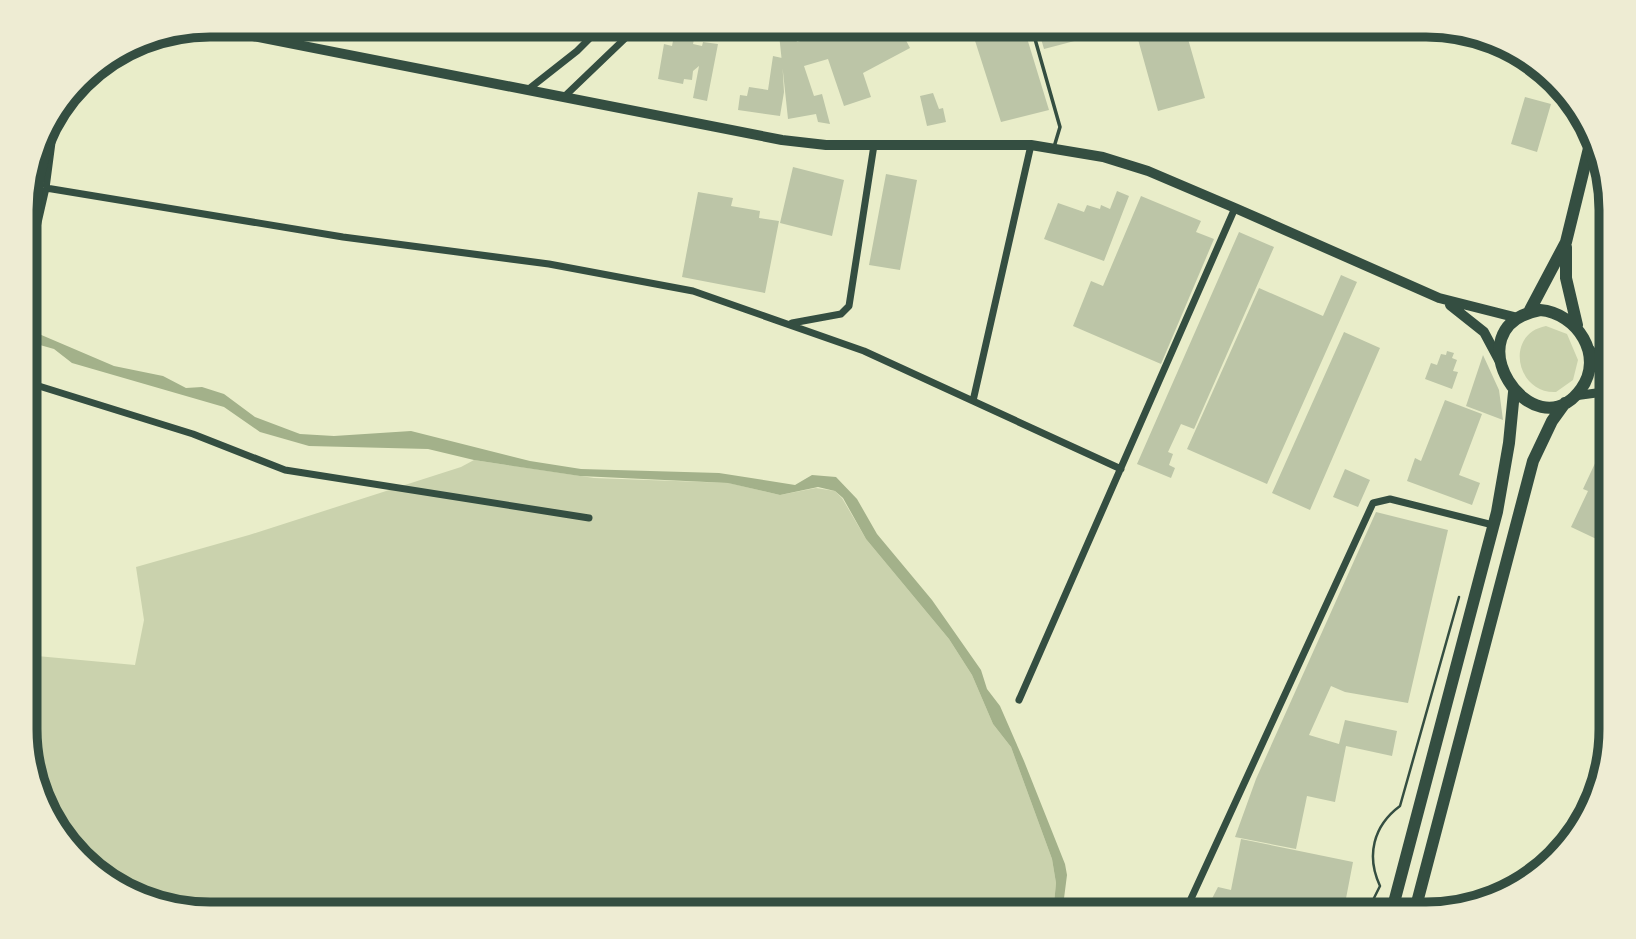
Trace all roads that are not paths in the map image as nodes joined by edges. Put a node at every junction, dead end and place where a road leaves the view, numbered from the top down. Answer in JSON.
{"nodes":[{"id":1,"x":260,"y":37,"type":"edge"},
{"id":2,"x":590,"y":37,"type":"edge"},
{"id":3,"x":626,"y":37,"type":"edge"},
{"id":4,"x":1035,"y":37,"type":"edge"},
{"id":5,"x":530,"y":88,"type":"junction"},
{"id":6,"x":566,"y":95,"type":"junction"},
{"id":7,"x":52,"y":139,"type":"edge"},
{"id":8,"x":874,"y":145,"type":"junction"},
{"id":9,"x":1031,"y":145,"type":"junction"},
{"id":10,"x":1054,"y":147,"type":"junction"},
{"id":11,"x":1588,"y":150,"type":"edge"},
{"id":12,"x":46,"y":188,"type":"junction"},
{"id":13,"x":1235,"y":208,"type":"junction"},
{"id":14,"x":37,"y":227,"type":"edge"},
{"id":15,"x":1566,"y":242,"type":"junction"},
{"id":16,"x":1439,"y":298,"type":"junction"},
{"id":17,"x":1523,"y":315,"type":"junction"},
{"id":18,"x":791,"y":323,"type":"junction"},
{"id":19,"x":1582,"y":336,"type":"junction"},
{"id":20,"x":1599,"y":358,"type":"edge"},
{"id":21,"x":1500,"y":362,"type":"junction"},
{"id":22,"x":37,"y":385,"type":"edge"},
{"id":23,"x":1514,"y":392,"type":"junction"},
{"id":24,"x":1599,"y":394,"type":"edge"},
{"id":25,"x":1569,"y":400,"type":"junction"},
{"id":26,"x":973,"y":401,"type":"junction"},
{"id":27,"x":1121,"y":469,"type":"junction"},
{"id":28,"x":589,"y":518,"type":"dead end"},
{"id":29,"x":1493,"y":524,"type":"junction"},
{"id":30,"x":1019,"y":700,"type":"dead end"},
{"id":31,"x":1190,"y":902,"type":"edge"},
{"id":32,"x":1394,"y":902,"type":"edge"},
{"id":33,"x":1417,"y":902,"type":"edge"}],
"edges":[{"from":1,"to":5,"type":"main road"},
{"from":2,"to":5,"type":"street"},
{"from":3,"to":6,"type":"street"},
{"from":4,"to":10,"type":"lane"},
{"from":5,"to":6,"type":"main road"},
{"from":6,"to":8,"type":"main road"},
{"from":7,"to":12,"type":"street"},
{"from":8,"to":9,"type":"main road"},
{"from":8,"to":18,"type":"street"},
{"from":9,"to":10,"type":"main road"},
{"from":9,"to":26,"type":"street"},
{"from":10,"to":13,"type":"main road"},
{"from":11,"to":15,"type":"highway"},
{"from":12,"to":14,"type":"street"},
{"from":12,"to":18,"type":"street"},
{"from":13,"to":16,"type":"main road"},
{"from":13,"to":27,"type":"street"},
{"from":15,"to":17,"type":"highway"},
{"from":15,"to":19,"type":"highway"},
{"from":16,"to":17,"type":"main road"},
{"from":16,"to":21,"type":"main road"},
{"from":17,"to":19,"type":"highway"},
{"from":17,"to":21,"type":"highway"},
{"from":18,"to":26,"type":"street"},
{"from":19,"to":20,"type":"street"},
{"from":19,"to":25,"type":"highway"},
{"from":21,"to":23,"type":"highway"},
{"from":22,"to":28,"type":"street"},
{"from":23,"to":25,"type":"highway"},
{"from":23,"to":29,"type":"highway"},
{"from":24,"to":25,"type":"street"},
{"from":25,"to":33,"type":"highway"},
{"from":26,"to":27,"type":"street"},
{"from":27,"to":30,"type":"street"},
{"from":29,"to":31,"type":"street"},
{"from":29,"to":32,"type":"highway"}]}
